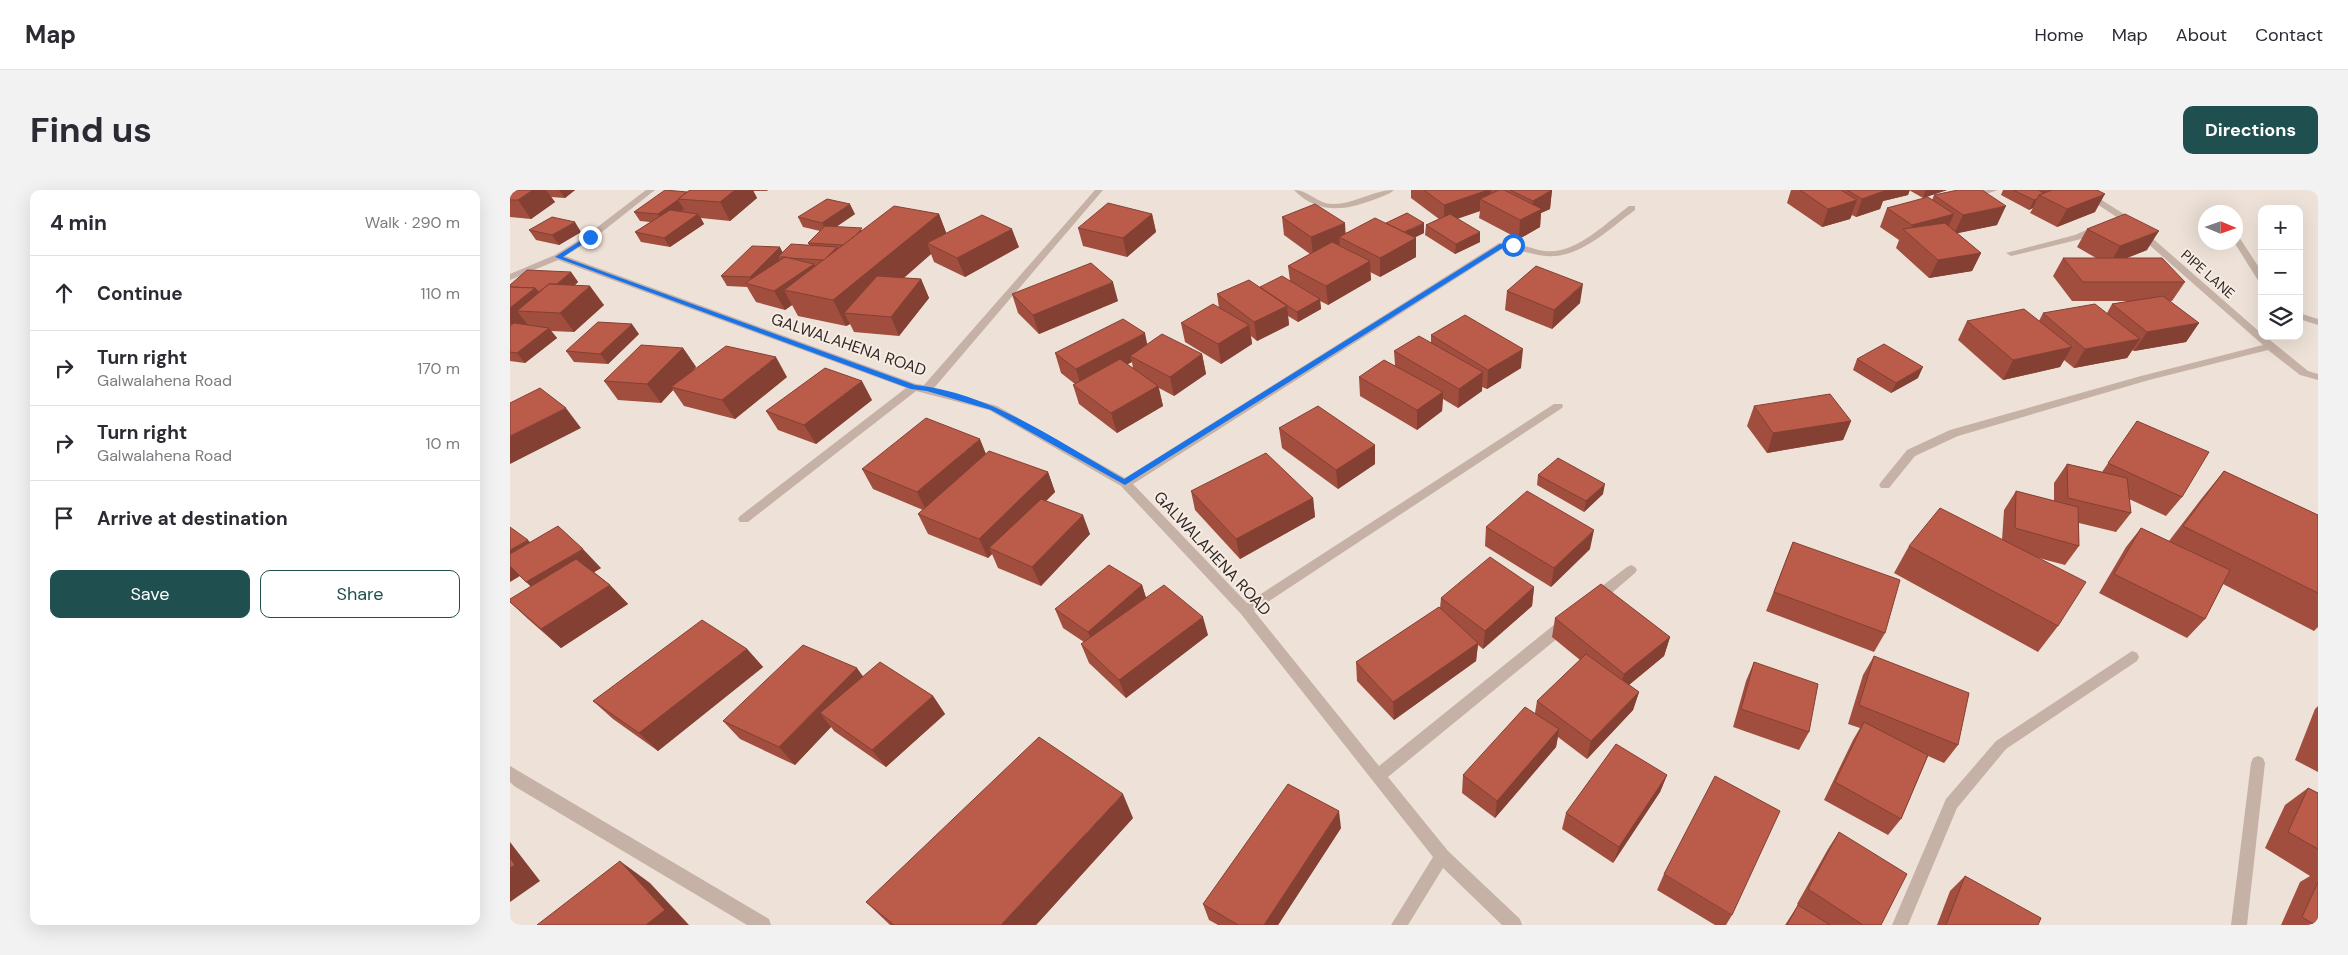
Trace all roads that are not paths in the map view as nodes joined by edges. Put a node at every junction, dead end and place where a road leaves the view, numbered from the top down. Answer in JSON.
{"nodes":[{"id":1,"x":651,"y":190,"type":"edge"},
{"id":2,"x":1099,"y":190,"type":"edge"},
{"id":3,"x":1298,"y":190,"type":"edge"},
{"id":4,"x":1390,"y":190,"type":"edge"},
{"id":5,"x":1994,"y":190,"type":"edge"},
{"id":6,"x":2080,"y":190,"type":"edge"},
{"id":7,"x":1958,"y":199,"type":"edge"},
{"id":8,"x":1632,"y":208,"type":"dead end"},
{"id":9,"x":2105,"y":226,"type":"edge"},
{"id":10,"x":2243,"y":250,"type":"edge"},
{"id":11,"x":2011,"y":253,"type":"dead end"},
{"id":12,"x":558,"y":257,"type":"junction"},
{"id":13,"x":2258,"y":274,"type":"edge"},
{"id":14,"x":510,"y":277,"type":"edge"},
{"id":15,"x":2303,"y":317,"type":"edge"},
{"id":16,"x":2318,"y":322,"type":"edge"},
{"id":17,"x":2270,"y":346,"type":"junction"},
{"id":18,"x":2318,"y":377,"type":"edge"},
{"id":19,"x":914,"y":387,"type":"junction"},
{"id":20,"x":927,"y":388,"type":"junction"},
{"id":21,"x":1558,"y":406,"type":"dead end"},
{"id":22,"x":1125,"y":482,"type":"junction"},
{"id":23,"x":1885,"y":484,"type":"dead end"},
{"id":24,"x":744,"y":519,"type":"dead end"},
{"id":25,"x":1631,"y":570,"type":"dead end"},
{"id":26,"x":1246,"y":610,"type":"junction"},
{"id":27,"x":2132,"y":657,"type":"dead end"},
{"id":28,"x":2258,"y":763,"type":"dead end"},
{"id":29,"x":510,"y":773,"type":"edge"},
{"id":30,"x":1378,"y":776,"type":"junction"},
{"id":31,"x":1442,"y":856,"type":"junction"},
{"id":32,"x":763,"y":925,"type":"edge"},
{"id":33,"x":1399,"y":925,"type":"edge"},
{"id":34,"x":1514,"y":925,"type":"edge"},
{"id":35,"x":1900,"y":925,"type":"edge"},
{"id":36,"x":2239,"y":925,"type":"edge"}],
"edges":[{"from":1,"to":12,"type":"street"},
{"from":2,"to":20,"type":"street"},
{"from":3,"to":4,"type":"street"},
{"from":5,"to":7,"type":"street"},
{"from":6,"to":17,"type":"street","name":"PIPE LANE"},
{"from":8,"to":22,"type":"street"},
{"from":9,"to":11,"type":"street"},
{"from":10,"to":13,"type":"street"},
{"from":12,"to":14,"type":"street"},
{"from":12,"to":19,"type":"street","name":"GALWALAHENA ROAD"},
{"from":15,"to":16,"type":"street"},
{"from":17,"to":18,"type":"street","name":"PIPE LANE"},
{"from":17,"to":23,"type":"street"},
{"from":19,"to":20,"type":"street","name":"GALWALAHENA ROAD"},
{"from":19,"to":24,"type":"street"},
{"from":20,"to":22,"type":"street","name":"GALWALAHENA ROAD"},
{"from":21,"to":26,"type":"street"},
{"from":22,"to":26,"type":"street","name":"GALWALAHENA ROAD"},
{"from":25,"to":30,"type":"street"},
{"from":26,"to":30,"type":"street","name":"GALWALAHENA ROAD"},
{"from":27,"to":35,"type":"street"},
{"from":28,"to":36,"type":"street"},
{"from":29,"to":32,"type":"street"},
{"from":30,"to":31,"type":"street","name":"GALWALAHENA ROAD"},
{"from":31,"to":33,"type":"street"},
{"from":31,"to":34,"type":"street","name":"GALWALAHENA ROAD"}]}
